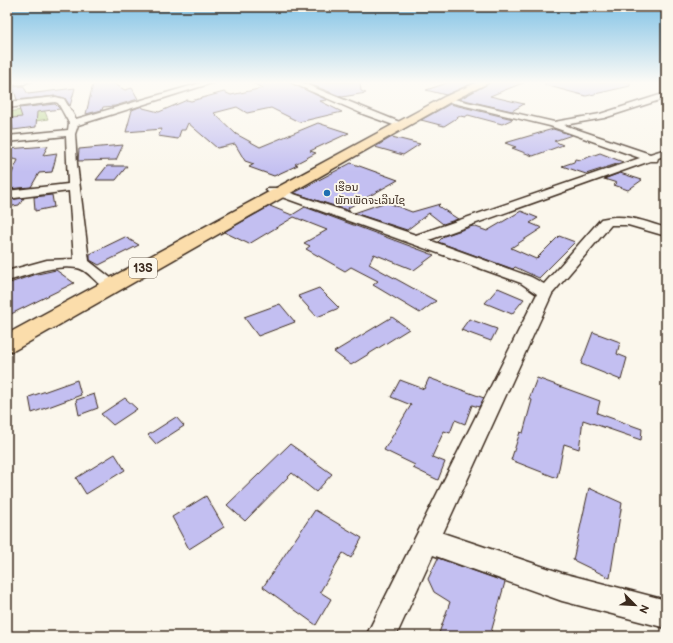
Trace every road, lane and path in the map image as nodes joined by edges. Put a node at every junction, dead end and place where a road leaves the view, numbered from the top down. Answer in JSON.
{"nodes":[{"id":1,"x":65,"y":112,"type":"edge"},
{"id":2,"x":120,"y":112,"type":"edge"},
{"id":3,"x":368,"y":112,"type":"edge"},
{"id":4,"x":420,"y":112,"type":"edge"},
{"id":5,"x":421,"y":112,"type":"edge"},
{"id":6,"x":505,"y":112,"type":"edge"},
{"id":7,"x":613,"y":112,"type":"edge"},
{"id":8,"x":398,"y":124,"type":"junction"},
{"id":9,"x":553,"y":124,"type":"junction"},
{"id":10,"x":72,"y":128,"type":"junction"},
{"id":11,"x":7,"y":139,"type":"edge"},
{"id":12,"x":666,"y":152,"type":"edge"},
{"id":13,"x":648,"y":157,"type":"junction"},
{"id":14,"x":666,"y":164,"type":"edge"},
{"id":15,"x":74,"y":187,"type":"junction"},
{"id":16,"x":276,"y":192,"type":"junction"},
{"id":17,"x":7,"y":195,"type":"edge"},
{"id":18,"x":666,"y":232,"type":"edge"},
{"id":19,"x":416,"y":240,"type":"junction"},
{"id":20,"x":82,"y":263,"type":"junction"},
{"id":21,"x":7,"y":276,"type":"edge"},
{"id":22,"x":107,"y":283,"type":"junction"},
{"id":23,"x":545,"y":293,"type":"junction"},
{"id":24,"x":7,"y":333,"type":"edge"},
{"id":25,"x":7,"y":344,"type":"edge"},
{"id":26,"x":427,"y":540,"type":"junction"},
{"id":27,"x":666,"y":614,"type":"edge"},
{"id":28,"x":381,"y":636,"type":"edge"}],
"edges":[{"from":1,"to":10,"type":"street"},
{"from":2,"to":10,"type":"street"},
{"from":3,"to":8,"type":"street"},
{"from":4,"to":8,"type":"highway","number":"13S"},
{"from":5,"to":8,"type":"highway","number":"13S"},
{"from":6,"to":9,"type":"street"},
{"from":7,"to":9,"type":"street"},
{"from":8,"to":16,"type":"highway","number":"13S"},
{"from":9,"to":13,"type":"street"},
{"from":10,"to":11,"type":"street"},
{"from":10,"to":15,"type":"street"},
{"from":12,"to":13,"type":"street"},
{"from":13,"to":14,"type":"street"},
{"from":13,"to":19,"type":"street"},
{"from":15,"to":17,"type":"street"},
{"from":15,"to":20,"type":"street"},
{"from":16,"to":19,"type":"street"},
{"from":16,"to":22,"type":"highway","number":"13S"},
{"from":18,"to":23,"type":"street"},
{"from":19,"to":23,"type":"street"},
{"from":20,"to":21,"type":"street"},
{"from":20,"to":22,"type":"street"},
{"from":22,"to":24,"type":"highway","number":"13S"},
{"from":22,"to":25,"type":"highway","number":"13S"},
{"from":23,"to":26,"type":"street"},
{"from":26,"to":27,"type":"street"},
{"from":26,"to":28,"type":"street"}]}
